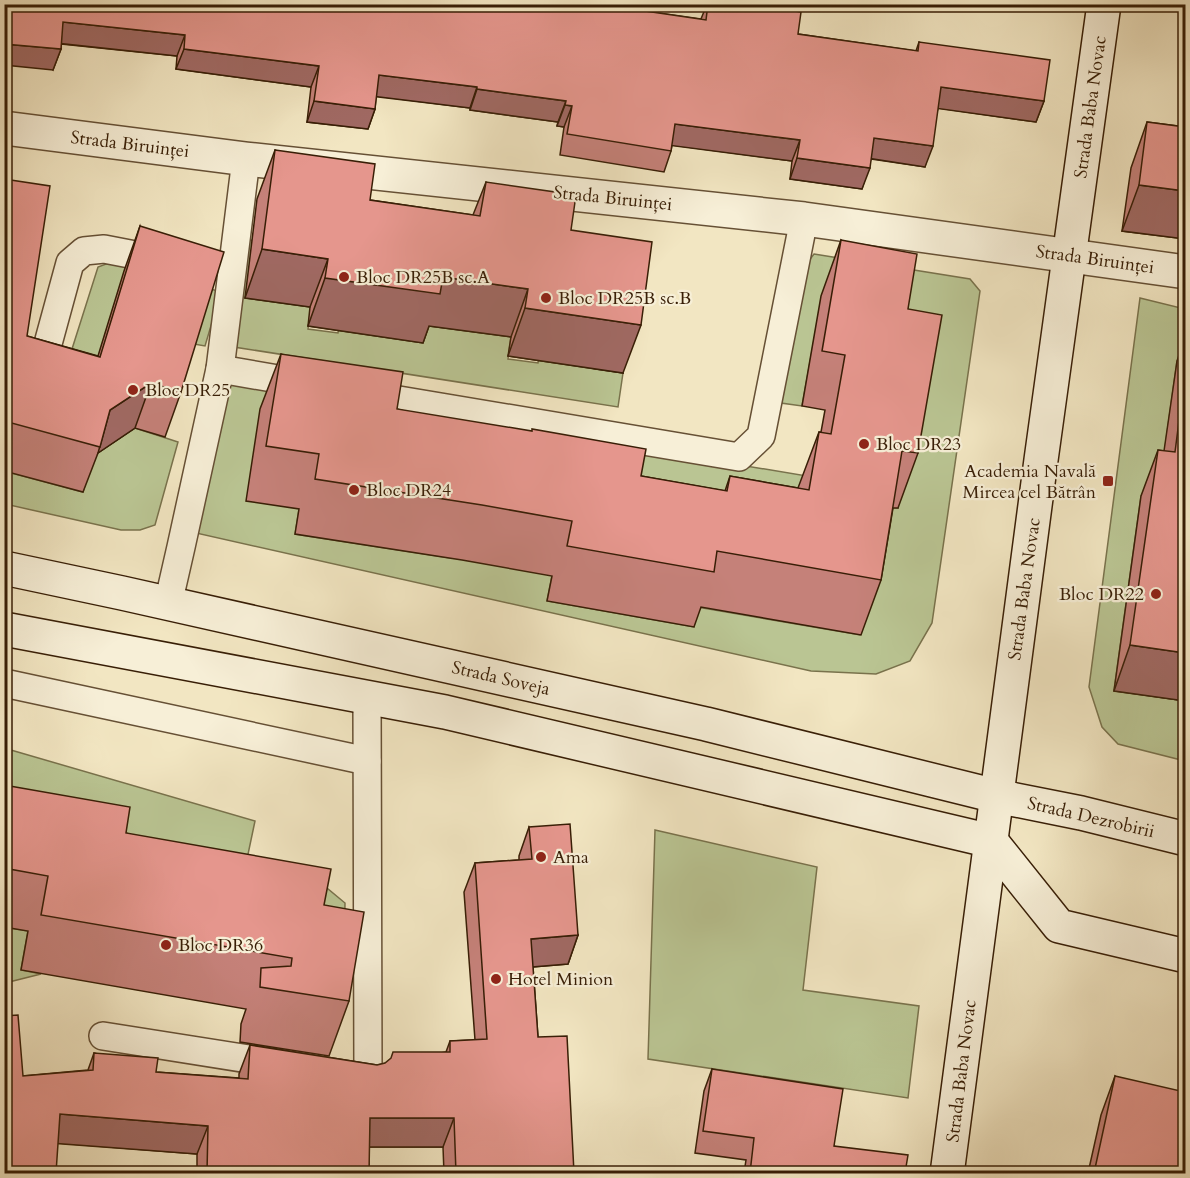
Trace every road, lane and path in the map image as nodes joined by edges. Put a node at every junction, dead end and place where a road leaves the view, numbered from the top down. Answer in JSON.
{"nodes":[{"id":1,"x":1104,"y":4,"type":"edge"},
{"id":2,"x":4,"y":128,"type":"edge"},
{"id":3,"x":246,"y":159,"type":"junction"},
{"id":4,"x":804,"y":219,"type":"junction"},
{"id":5,"x":1069,"y":255,"type":"junction"},
{"id":6,"x":209,"y":269,"type":"junction"},
{"id":7,"x":1185,"y":272,"type":"edge"},
{"id":8,"x":49,"y":340,"type":"edge"},
{"id":9,"x":220,"y":369,"type":"junction"},
{"id":10,"x":4,"y":568,"type":"edge"},
{"id":11,"x":168,"y":604,"type":"junction"},
{"id":12,"x":4,"y":629,"type":"edge"},
{"id":13,"x":4,"y":683,"type":"edge"},
{"id":14,"x":367,"y":697,"type":"junction"},
{"id":15,"x":367,"y":761,"type":"junction"},
{"id":16,"x":996,"y":796,"type":"junction"},
{"id":17,"x":1185,"y":839,"type":"edge"},
{"id":18,"x":991,"y":841,"type":"junction"},
{"id":19,"x":1185,"y":956,"type":"edge"},
{"id":20,"x":103,"y":1036,"type":"dead end"},
{"id":21,"x":947,"y":1173,"type":"edge"}],
"edges":[{"from":1,"to":5,"type":"main road","name":"Strada Baba Novac"},
{"from":2,"to":3,"type":"main road","name":"Strada Biruinței"},
{"from":3,"to":4,"type":"main road","name":"Strada Biruinței"},
{"from":3,"to":6,"type":"lane"},
{"from":4,"to":5,"type":"main road","name":"Strada Biruinței"},
{"from":4,"to":9,"type":"lane"},
{"from":5,"to":7,"type":"main road","name":"Strada Biruinței"},
{"from":5,"to":16,"type":"main road","name":"Strada Baba Novac"},
{"from":6,"to":8,"type":"lane"},
{"from":6,"to":9,"type":"lane"},
{"from":9,"to":11,"type":"lane"},
{"from":10,"to":11,"type":"main road","name":"Strada Soveja"},
{"from":11,"to":16,"type":"main road","name":"Strada Soveja"},
{"from":12,"to":14,"type":"main road"},
{"from":13,"to":15,"type":"lane"},
{"from":14,"to":15,"type":"lane"},
{"from":14,"to":18,"type":"main road"},
{"from":15,"to":20,"type":"lane"},
{"from":16,"to":17,"type":"main road","name":"Strada Dezrobirii"},
{"from":16,"to":18,"type":"main road","name":"Strada Baba Novac"},
{"from":18,"to":19,"type":"main road"},
{"from":18,"to":21,"type":"main road","name":"Strada Baba Novac"}]}
